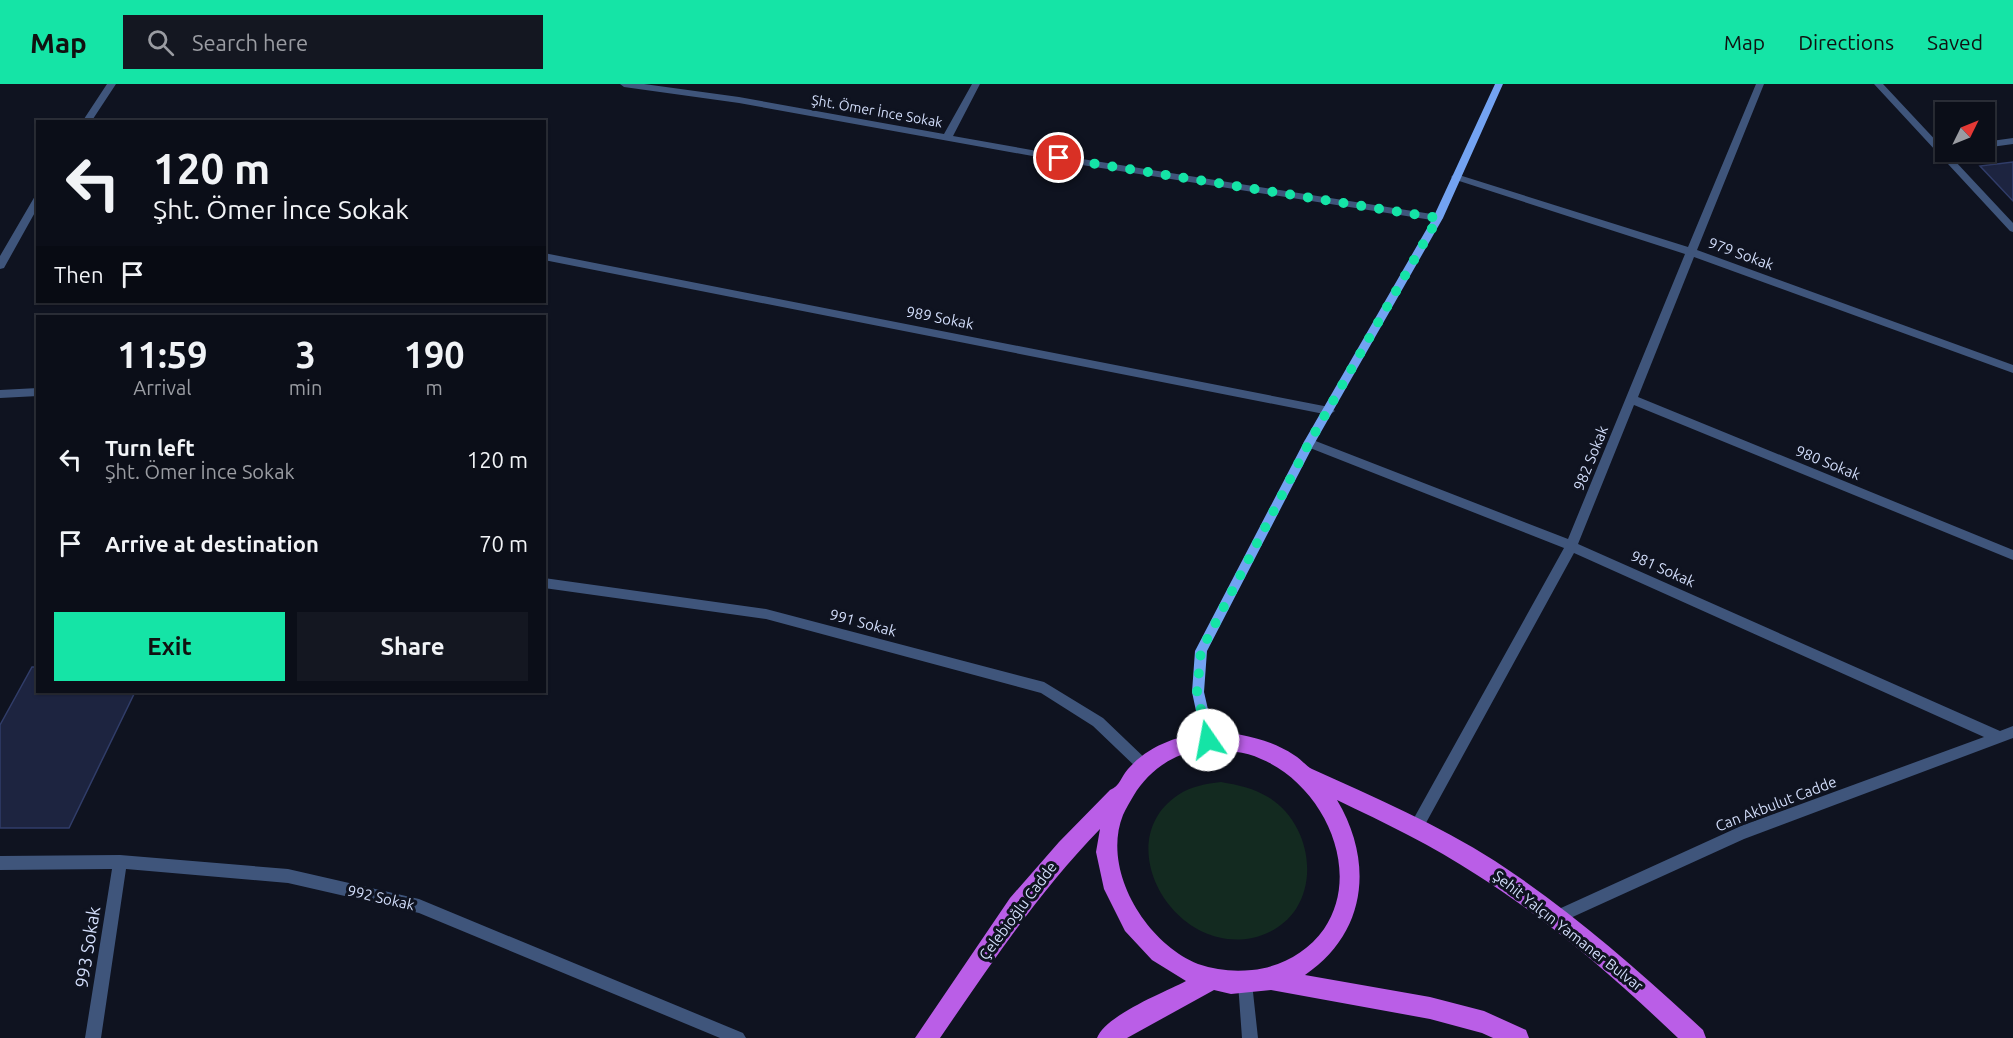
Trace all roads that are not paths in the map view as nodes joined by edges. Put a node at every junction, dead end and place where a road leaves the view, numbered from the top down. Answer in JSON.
{"nodes":[{"id":1,"x":112,"y":84,"type":"edge"},
{"id":2,"x":624,"y":84,"type":"edge"},
{"id":3,"x":976,"y":84,"type":"edge"},
{"id":4,"x":1499,"y":84,"type":"edge"},
{"id":5,"x":1760,"y":84,"type":"edge"},
{"id":6,"x":1878,"y":84,"type":"edge"},
{"id":7,"x":87,"y":120,"type":"edge"},
{"id":8,"x":947,"y":138,"type":"junction"},
{"id":9,"x":2013,"y":141,"type":"edge"},
{"id":10,"x":1935,"y":142,"type":"edge"},
{"id":11,"x":1995,"y":143,"type":"edge"},
{"id":12,"x":1954,"y":162,"type":"edge"},
{"id":13,"x":1456,"y":177,"type":"junction"},
{"id":14,"x":36,"y":202,"type":"edge"},
{"id":15,"x":1438,"y":218,"type":"junction"},
{"id":16,"x":2013,"y":229,"type":"edge"},
{"id":17,"x":1691,"y":252,"type":"junction"},
{"id":18,"x":546,"y":256,"type":"edge"},
{"id":19,"x":0,"y":265,"type":"edge"},
{"id":20,"x":2013,"y":369,"type":"edge"},
{"id":21,"x":36,"y":393,"type":"edge"},
{"id":22,"x":0,"y":394,"type":"edge"},
{"id":23,"x":1632,"y":399,"type":"junction"},
{"id":24,"x":1329,"y":411,"type":"junction"},
{"id":25,"x":1309,"y":443,"type":"junction"},
{"id":26,"x":1571,"y":546,"type":"junction"},
{"id":27,"x":2013,"y":555,"type":"edge"},
{"id":28,"x":546,"y":583,"type":"edge"},
{"id":29,"x":2013,"y":732,"type":"edge"},
{"id":30,"x":1999,"y":737,"type":"junction"},
{"id":31,"x":1208,"y":740,"type":"junction"},
{"id":32,"x":1144,"y":766,"type":"junction"},
{"id":33,"x":1302,"y":773,"type":"junction"},
{"id":34,"x":1120,"y":794,"type":"junction"},
{"id":35,"x":1416,"y":827,"type":"junction"},
{"id":36,"x":120,"y":862,"type":"junction"},
{"id":37,"x":0,"y":863,"type":"edge"},
{"id":38,"x":1555,"y":918,"type":"junction"},
{"id":39,"x":1271,"y":979,"type":"junction"},
{"id":40,"x":1210,"y":980,"type":"junction"},
{"id":41,"x":1245,"y":983,"type":"junction"},
{"id":42,"x":93,"y":1038,"type":"edge"},
{"id":43,"x":738,"y":1038,"type":"edge"},
{"id":44,"x":926,"y":1038,"type":"edge"},
{"id":45,"x":1108,"y":1038,"type":"edge"},
{"id":46,"x":1250,"y":1038,"type":"edge"},
{"id":47,"x":1518,"y":1038,"type":"edge"},
{"id":48,"x":1695,"y":1038,"type":"edge"}],
"edges":[{"from":1,"to":7,"type":"street"},
{"from":2,"to":8,"type":"street","name":"Şht. Ömer İnce Sokak"},
{"from":3,"to":8,"type":"street","name":"Şht. Ömer İnce Sokak"},
{"from":4,"to":13,"type":"main road"},
{"from":5,"to":17,"type":"street","name":"982 Sokak"},
{"from":6,"to":10,"type":"street"},
{"from":8,"to":15,"type":"street","name":"Şht. Ömer İnce Sokak"},
{"from":9,"to":11,"type":"street"},
{"from":12,"to":16,"type":"street"},
{"from":13,"to":15,"type":"main road"},
{"from":13,"to":17,"type":"street","name":"979 Sokak"},
{"from":14,"to":19,"type":"street"},
{"from":15,"to":24,"type":"main road"},
{"from":17,"to":20,"type":"street","name":"979 Sokak"},
{"from":17,"to":23,"type":"street","name":"982 Sokak"},
{"from":18,"to":24,"type":"street","name":"989 Sokak"},
{"from":21,"to":22,"type":"street"},
{"from":23,"to":26,"type":"street","name":"982 Sokak"},
{"from":23,"to":27,"type":"street","name":"980 Sokak"},
{"from":24,"to":25,"type":"main road"},
{"from":25,"to":26,"type":"street","name":"981 Sokak"},
{"from":25,"to":31,"type":"main road"},
{"from":26,"to":30,"type":"street","name":"981 Sokak"},
{"from":26,"to":35,"type":"street","name":"982 Sokak"},
{"from":28,"to":32,"type":"street","name":"991 Sokak"},
{"from":29,"to":30,"type":"street","name":"Can Akbulut Cadde"},
{"from":30,"to":38,"type":"street","name":"Can Akbulut Cadde"},
{"from":31,"to":32,"type":"highway","name":"Çelebioğlu Cadde"},
{"from":31,"to":33,"type":"highway","name":"Çelebioğlu Cadde"},
{"from":32,"to":34,"type":"highway","name":"Çelebioğlu Cadde"},
{"from":33,"to":35,"type":"highway","name":"Şehit Yalçın Yamaner Bulvar"},
{"from":33,"to":39,"type":"highway"},
{"from":34,"to":40,"type":"highway"},
{"from":34,"to":44,"type":"highway","name":"Çelebioğlu Cadde"},
{"from":35,"to":38,"type":"highway","name":"Şehit Yalçın Yamaner Bulvar"},
{"from":36,"to":37,"type":"street","name":"992 Sokak"},
{"from":36,"to":42,"type":"street","name":"993 Sokak"},
{"from":36,"to":43,"type":"street","name":"992 Sokak"},
{"from":38,"to":48,"type":"highway","name":"Şehit Yalçın Yamaner Bulvar"},
{"from":39,"to":41,"type":"highway"},
{"from":39,"to":47,"type":"highway"},
{"from":40,"to":41,"type":"highway"},
{"from":40,"to":45,"type":"highway"},
{"from":41,"to":46,"type":"street"}]}
